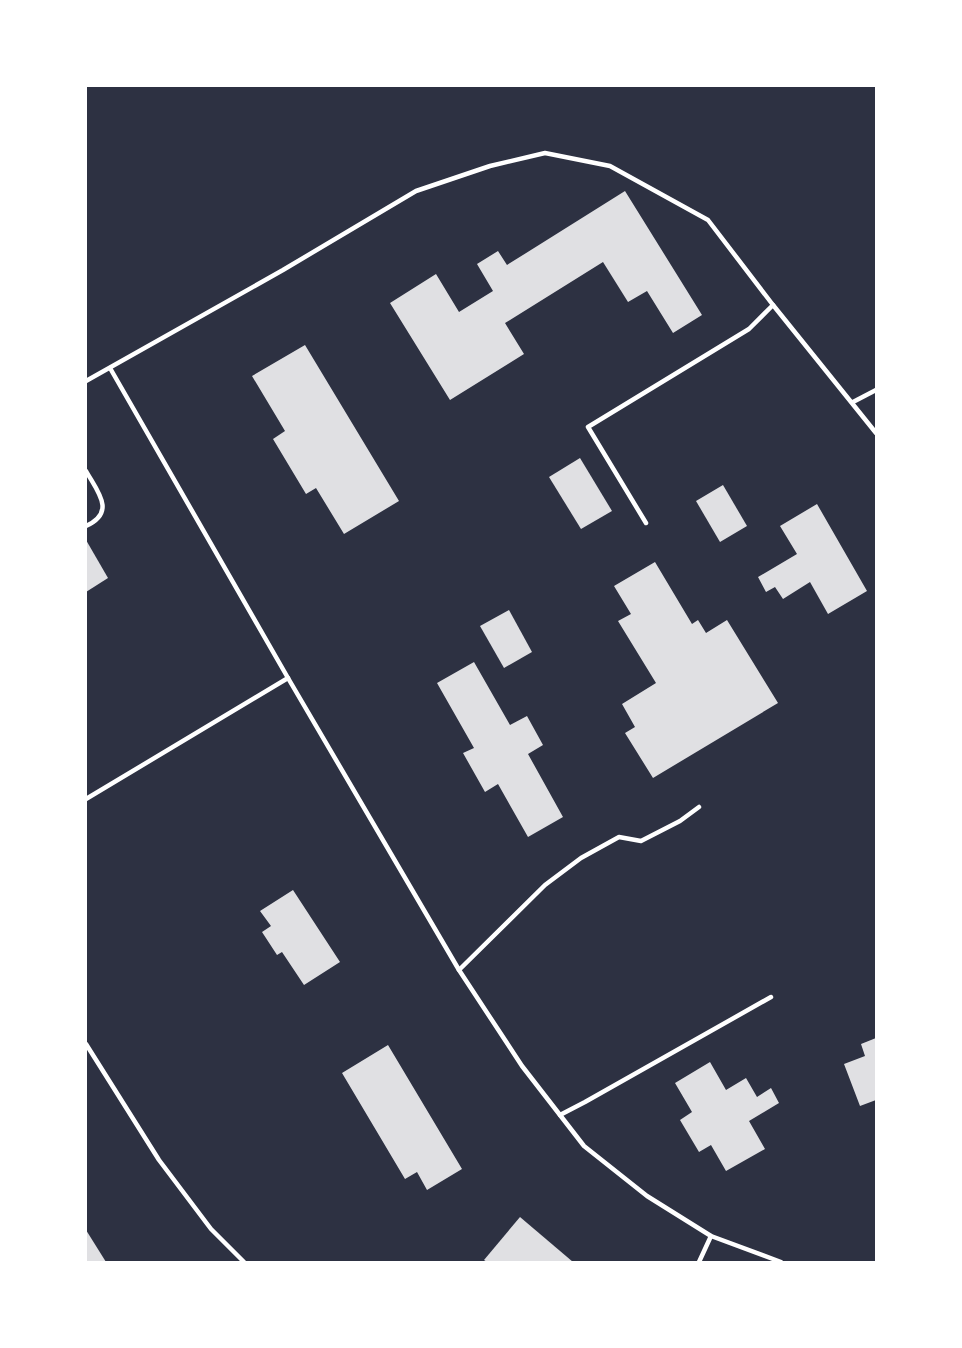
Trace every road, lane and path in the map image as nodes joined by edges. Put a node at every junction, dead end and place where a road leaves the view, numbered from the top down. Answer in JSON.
{"nodes":[{"id":1,"x":773,"y":305,"type":"junction"},
{"id":2,"x":110,"y":368,"type":"junction"},
{"id":3,"x":86,"y":381,"type":"edge"},
{"id":4,"x":876,"y":390,"type":"edge"},
{"id":5,"x":853,"y":402,"type":"junction"},
{"id":6,"x":876,"y":433,"type":"edge"},
{"id":7,"x":86,"y":471,"type":"edge"},
{"id":8,"x":646,"y":523,"type":"dead end"},
{"id":9,"x":86,"y":526,"type":"edge"},
{"id":10,"x":288,"y":678,"type":"junction"},
{"id":11,"x":86,"y":799,"type":"edge"},
{"id":12,"x":699,"y":807,"type":"dead end"},
{"id":13,"x":459,"y":970,"type":"junction"},
{"id":14,"x":771,"y":997,"type":"dead end"},
{"id":15,"x":86,"y":1044,"type":"edge"},
{"id":16,"x":560,"y":1115,"type":"junction"},
{"id":17,"x":711,"y":1236,"type":"junction"},
{"id":18,"x":244,"y":1263,"type":"edge"},
{"id":19,"x":699,"y":1263,"type":"edge"},
{"id":20,"x":781,"y":1263,"type":"edge"}],
"edges":[{"from":1,"to":2,"type":"lane"},
{"from":1,"to":5,"type":"lane"},
{"from":1,"to":8,"type":"lane"},
{"from":2,"to":3,"type":"lane"},
{"from":2,"to":10,"type":"lane"},
{"from":4,"to":5,"type":"lane"},
{"from":5,"to":6,"type":"lane"},
{"from":7,"to":9,"type":"lane"},
{"from":10,"to":11,"type":"lane"},
{"from":10,"to":13,"type":"lane"},
{"from":12,"to":13,"type":"lane"},
{"from":13,"to":16,"type":"lane"},
{"from":14,"to":16,"type":"lane"},
{"from":15,"to":18,"type":"lane"},
{"from":16,"to":17,"type":"lane"},
{"from":17,"to":19,"type":"lane"},
{"from":17,"to":20,"type":"lane"}]}
